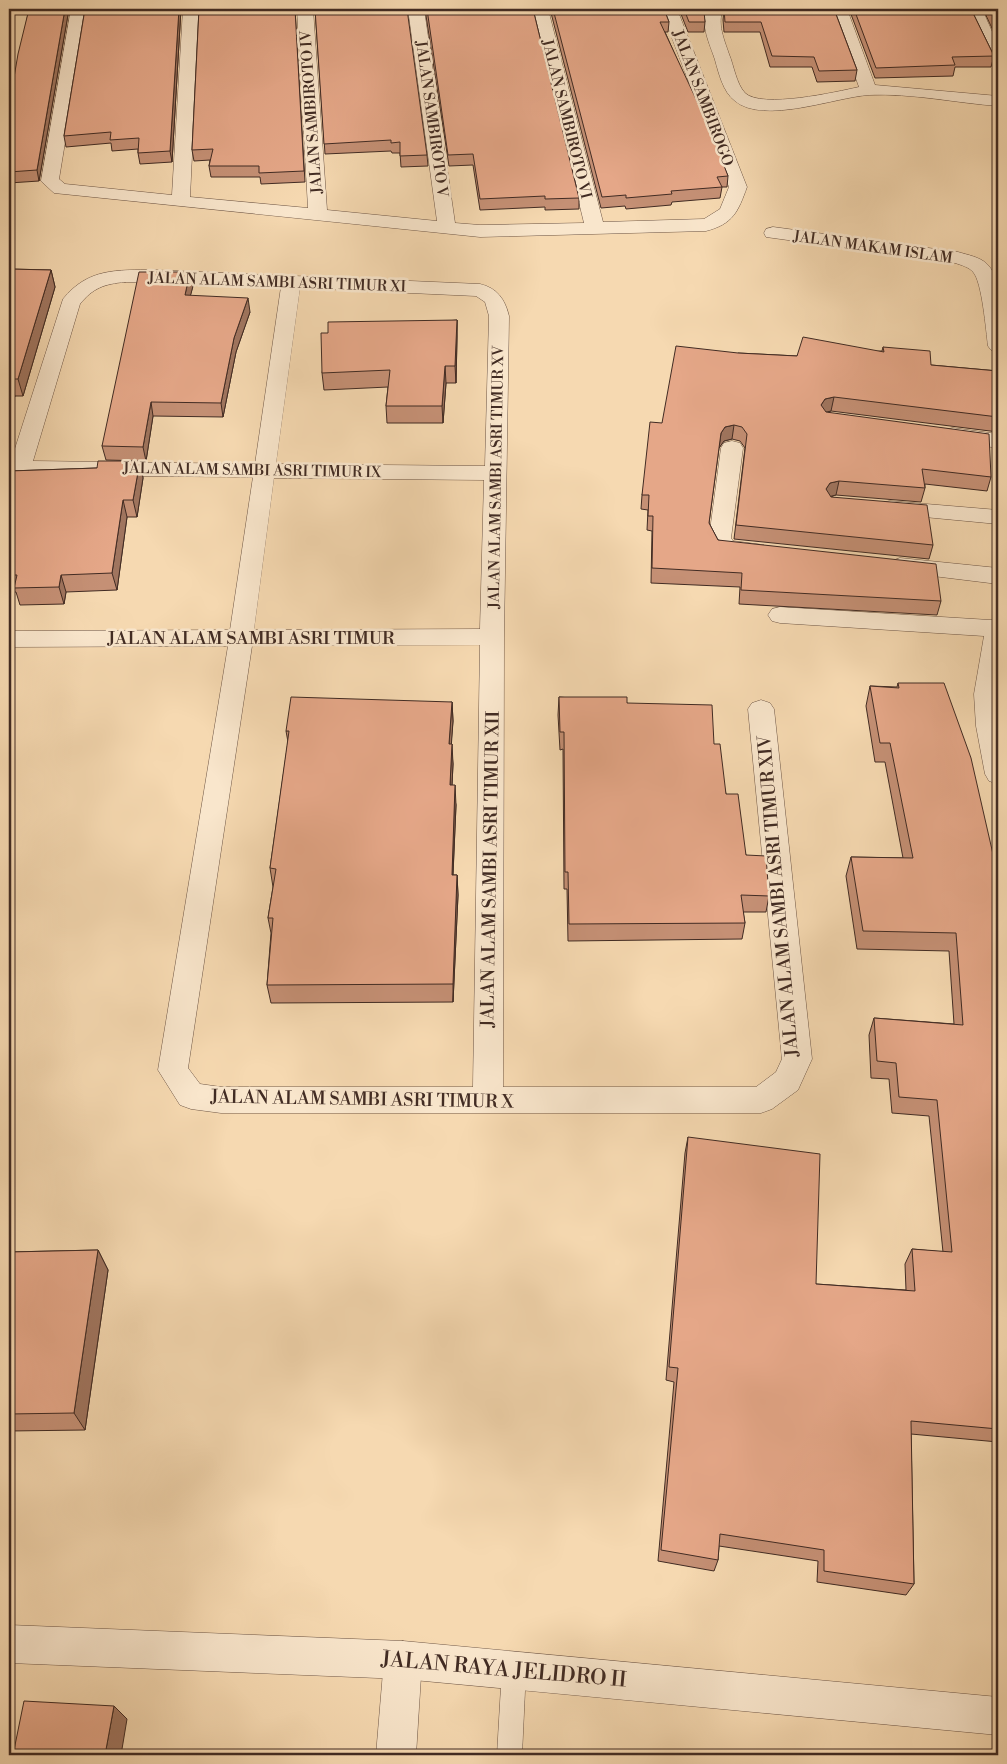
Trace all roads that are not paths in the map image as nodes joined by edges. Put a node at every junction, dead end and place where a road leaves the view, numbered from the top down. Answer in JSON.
{"nodes":[{"id":1,"x":79,"y":9,"type":"edge"},
{"id":2,"x":191,"y":9,"type":"edge"},
{"id":3,"x":305,"y":9,"type":"edge"},
{"id":4,"x":416,"y":9,"type":"edge"},
{"id":5,"x":540,"y":9,"type":"edge"},
{"id":6,"x":669,"y":9,"type":"edge"},
{"id":7,"x":715,"y":9,"type":"edge"},
{"id":8,"x":838,"y":9,"type":"edge"},
{"id":9,"x":974,"y":9,"type":"edge"},
{"id":10,"x":998,"y":62,"type":"edge"},
{"id":11,"x":868,"y":90,"type":"junction"},
{"id":12,"x":998,"y":100,"type":"edge"},
{"id":13,"x":181,"y":200,"type":"junction"},
{"id":14,"x":318,"y":215,"type":"junction"},
{"id":15,"x":447,"y":229,"type":"junction"},
{"id":16,"x":594,"y":229,"type":"junction"},
{"id":17,"x":773,"y":233,"type":"dead end"},
{"id":18,"x":290,"y":281,"type":"junction"},
{"id":19,"x":499,"y":316,"type":"joint"},
{"id":20,"x":996,"y":321,"type":"edge"},
{"id":21,"x":998,"y":346,"type":"edge"},
{"id":22,"x":929,"y":432,"type":"edge"},
{"id":23,"x":998,"y":442,"type":"edge"},
{"id":24,"x":732,"y":448,"type":"dead end"},
{"id":25,"x":14,"y":468,"type":"edge"},
{"id":26,"x":264,"y":470,"type":"junction"},
{"id":27,"x":496,"y":473,"type":"junction"},
{"id":28,"x":874,"y":507,"type":"edge"},
{"id":29,"x":998,"y":517,"type":"edge"},
{"id":30,"x":781,"y":553,"type":"edge"},
{"id":31,"x":880,"y":564,"type":"edge"},
{"id":32,"x":998,"y":576,"type":"edge"},
{"id":33,"x":780,"y":615,"type":"dead end"},
{"id":34,"x":998,"y":627,"type":"edge"},
{"id":35,"x":492,"y":637,"type":"junction"},
{"id":36,"x":241,"y":638,"type":"junction"},
{"id":37,"x":9,"y":639,"type":"edge"},
{"id":38,"x":761,"y":709,"type":"dead end"},
{"id":39,"x":998,"y":774,"type":"edge"},
{"id":40,"x":488,"y":1100,"type":"junction"},
{"id":41,"x":761,"y":1100,"type":"joint"},
{"id":42,"x":9,"y":1644,"type":"edge"},
{"id":43,"x":403,"y":1660,"type":"junction"},
{"id":44,"x":514,"y":1669,"type":"junction"},
{"id":45,"x":998,"y":1716,"type":"edge"},
{"id":46,"x":396,"y":1755,"type":"edge"},
{"id":47,"x":509,"y":1755,"type":"edge"}],
"edges":[{"from":1,"to":13,"type":"street"},
{"from":2,"to":13,"type":"street"},
{"from":3,"to":14,"type":"street","name":"JALAN SAMBIROTO IV"},
{"from":4,"to":15,"type":"street","name":"JALAN SAMBIROTO V"},
{"from":5,"to":16,"type":"street","name":"JALAN SAMBIROTO VI"},
{"from":6,"to":16,"type":"street","name":"JALAN SAMBIROGO"},
{"from":7,"to":11,"type":"street"},
{"from":8,"to":11,"type":"street"},
{"from":9,"to":10,"type":"street"},
{"from":11,"to":12,"type":"street"},
{"from":13,"to":14,"type":"street"},
{"from":14,"to":15,"type":"street"},
{"from":15,"to":16,"type":"street"},
{"from":17,"to":20,"type":"street","name":"JALAN MAKAM ISLAM"},
{"from":18,"to":19,"type":"street","name":"JALAN ALAM SAMBI ASRI TIMUR XI"},
{"from":18,"to":25,"type":"street","name":"JALAN ALAM SAMBI ASRI TIMUR XI"},
{"from":18,"to":26,"type":"street","name":"JALAN ALAM SAMBI ASRI TIMUR X"},
{"from":19,"to":27,"type":"street","name":"JALAN ALAM SAMBI ASRI TIMUR XV"},
{"from":20,"to":21,"type":"street","name":"JALAN MAKAM ISLAM"},
{"from":22,"to":23,"type":"street"},
{"from":24,"to":30,"type":"street"},
{"from":25,"to":26,"type":"street","name":"JALAN ALAM SAMBI ASRI TIMUR IX"},
{"from":26,"to":27,"type":"street","name":"JALAN ALAM SAMBI ASRI TIMUR IX"},
{"from":26,"to":36,"type":"street","name":"JALAN ALAM SAMBI ASRI TIMUR X"},
{"from":27,"to":35,"type":"street","name":"JALAN ALAM SAMBI ASRI TIMUR XV"},
{"from":28,"to":29,"type":"street"},
{"from":31,"to":32,"type":"street"},
{"from":33,"to":34,"type":"street"},
{"from":34,"to":39,"type":"street"},
{"from":35,"to":36,"type":"street","name":"JALAN ALAM SAMBI ASRI TIMUR"},
{"from":35,"to":40,"type":"street","name":"JALAN ALAM SAMBI ASRI TIMUR XII"},
{"from":36,"to":37,"type":"street","name":"JALAN ALAM SAMBI ASRI TIMUR"},
{"from":36,"to":40,"type":"street","name":"JALAN ALAM SAMBI ASRI TIMUR X"},
{"from":38,"to":41,"type":"street","name":"JALAN ALAM SAMBI ASRI TIMUR XIV"},
{"from":40,"to":41,"type":"street","name":"JALAN ALAM SAMBI ASRI TIMUR X"},
{"from":42,"to":43,"type":"street","name":"JALAN RAYA JELIDRO II"},
{"from":43,"to":44,"type":"street","name":"JALAN RAYA JELIDRO II"},
{"from":43,"to":46,"type":"street"},
{"from":44,"to":45,"type":"street","name":"JALAN RAYA JELIDRO II"},
{"from":44,"to":47,"type":"lane"}]}
